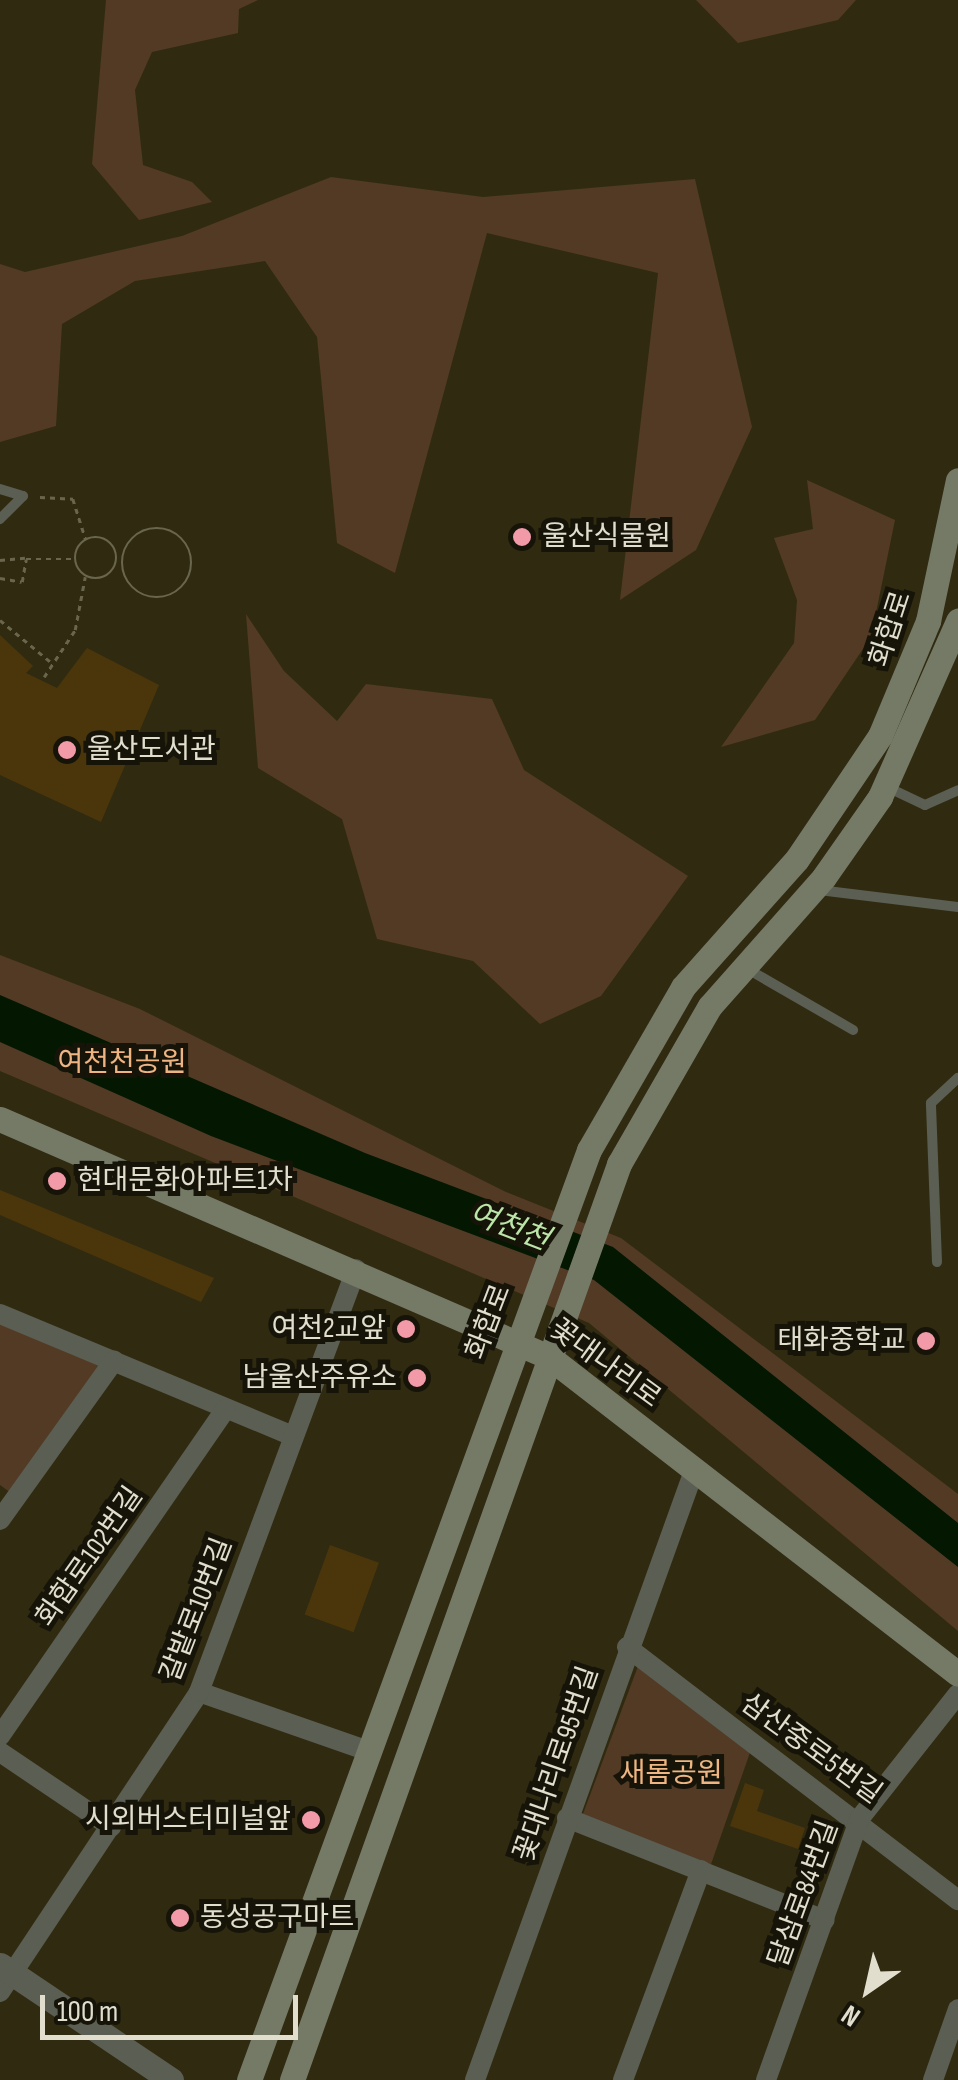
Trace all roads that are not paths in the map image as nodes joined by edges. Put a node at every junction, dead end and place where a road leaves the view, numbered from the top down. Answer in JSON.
{"nodes":[{"id":1,"x":958,"y":480,"type":"edge"},
{"id":2,"x":0,"y":489,"type":"edge"},
{"id":3,"x":0,"y":520,"type":"edge"},
{"id":4,"x":958,"y":621,"type":"edge"},
{"id":5,"x":886,"y":787,"type":"junction"},
{"id":6,"x":958,"y":790,"type":"edge"},
{"id":7,"x":814,"y":890,"type":"junction"},
{"id":8,"x":958,"y":908,"type":"edge"},
{"id":9,"x":744,"y":966,"type":"junction"},
{"id":10,"x":853,"y":1030,"type":"dead end"},
{"id":11,"x":958,"y":1078,"type":"edge"},
{"id":12,"x":0,"y":1119,"type":"edge"},
{"id":13,"x":937,"y":1262,"type":"dead end"},
{"id":14,"x":356,"y":1269,"type":"junction"},
{"id":15,"x":0,"y":1314,"type":"edge"},
{"id":16,"x":515,"y":1338,"type":"junction"},
{"id":17,"x":549,"y":1357,"type":"junction"},
{"id":18,"x":114,"y":1361,"type":"junction"},
{"id":19,"x":226,"y":1409,"type":"junction"},
{"id":20,"x":290,"y":1435,"type":"junction"},
{"id":21,"x":695,"y":1468,"type":"junction"},
{"id":22,"x":0,"y":1520,"type":"edge"},
{"id":23,"x":627,"y":1647,"type":"junction"},
{"id":24,"x":958,"y":1674,"type":"edge"},
{"id":25,"x":199,"y":1692,"type":"junction"},
{"id":26,"x":958,"y":1694,"type":"edge"},
{"id":27,"x":0,"y":1736,"type":"edge"},
{"id":28,"x":366,"y":1750,"type":"junction"},
{"id":29,"x":0,"y":1752,"type":"edge"},
{"id":30,"x":567,"y":1818,"type":"junction"},
{"id":31,"x":860,"y":1818,"type":"junction"},
{"id":32,"x":111,"y":1827,"type":"junction"},
{"id":33,"x":700,"y":1870,"type":"junction"},
{"id":34,"x":958,"y":1900,"type":"edge"},
{"id":35,"x":824,"y":1920,"type":"junction"},
{"id":36,"x":4,"y":1977,"type":"edge"},
{"id":37,"x":958,"y":2009,"type":"edge"},
{"id":38,"x":171,"y":2080,"type":"edge"},
{"id":39,"x":249,"y":2080,"type":"edge"},
{"id":40,"x":292,"y":2080,"type":"edge"},
{"id":41,"x":475,"y":2080,"type":"edge"},
{"id":42,"x":624,"y":2080,"type":"edge"},
{"id":43,"x":766,"y":2080,"type":"edge"},
{"id":44,"x":934,"y":2080,"type":"edge"}],
"edges":[{"from":1,"to":16,"type":"main road","name":"화합로"},
{"from":2,"to":3,"type":"lane"},
{"from":4,"to":5,"type":"main road"},
{"from":5,"to":6,"type":"lane"},
{"from":5,"to":7,"type":"main road"},
{"from":7,"to":8,"type":"lane"},
{"from":7,"to":9,"type":"main road"},
{"from":9,"to":10,"type":"lane"},
{"from":9,"to":17,"type":"main road"},
{"from":11,"to":13,"type":"lane"},
{"from":12,"to":14,"type":"main road","name":"꽃대나리로"},
{"from":14,"to":16,"type":"main road","name":"꽃대나리로"},
{"from":14,"to":20,"type":"street","name":"갈밭로10번길"},
{"from":15,"to":18,"type":"street"},
{"from":16,"to":17,"type":"main road","name":"꽃대나리로"},
{"from":16,"to":28,"type":"main road","name":"화합로"},
{"from":17,"to":21,"type":"main road","name":"꽃대나리로"},
{"from":17,"to":40,"type":"main road"},
{"from":18,"to":19,"type":"street"},
{"from":18,"to":22,"type":"street"},
{"from":19,"to":20,"type":"street"},
{"from":19,"to":27,"type":"street","name":"화합로102번길"},
{"from":20,"to":25,"type":"street","name":"갈밭로10번길"},
{"from":21,"to":23,"type":"street","name":"꽃대나리로95번길"},
{"from":21,"to":24,"type":"main road","name":"꽃대나리로"},
{"from":23,"to":30,"type":"street","name":"꽃대나리로95번길"},
{"from":23,"to":31,"type":"street","name":"삼산중로5번길"},
{"from":25,"to":28,"type":"street"},
{"from":25,"to":32,"type":"street","name":"갈밭로10번길"},
{"from":26,"to":31,"type":"street","name":"달삼로84번길"},
{"from":28,"to":39,"type":"main road","name":"화합로"},
{"from":29,"to":32,"type":"street"},
{"from":30,"to":33,"type":"street"},
{"from":30,"to":41,"type":"street","name":"꽃대나리로95번길"},
{"from":31,"to":34,"type":"street","name":"삼산중로5번길"},
{"from":31,"to":35,"type":"street","name":"달삼로84번길"},
{"from":32,"to":36,"type":"street","name":"갈밭로10번길"},
{"from":33,"to":35,"type":"street"},
{"from":33,"to":42,"type":"street"},
{"from":35,"to":43,"type":"street","name":"달삼로84번길"},
{"from":36,"to":38,"type":"street"},
{"from":37,"to":44,"type":"street"}]}
